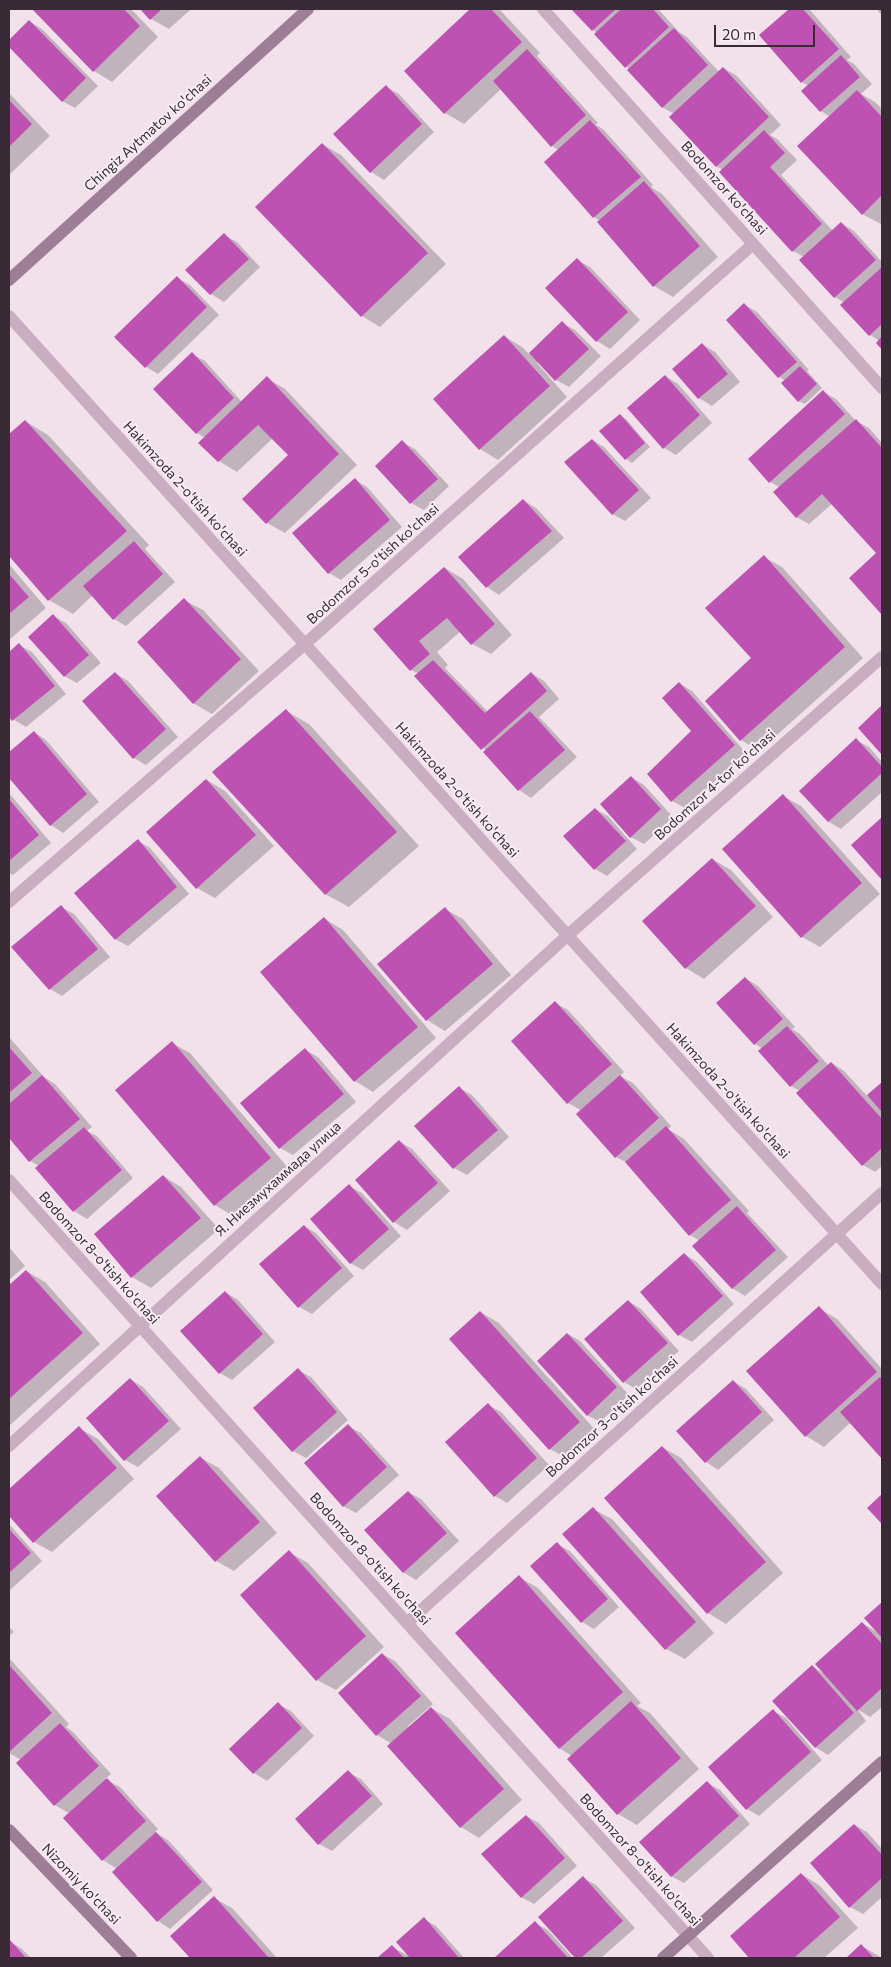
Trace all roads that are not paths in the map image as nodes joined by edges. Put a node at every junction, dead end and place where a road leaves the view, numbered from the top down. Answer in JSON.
{"nodes":[{"id":1,"x":308,"y":9,"type":"edge"},
{"id":2,"x":543,"y":9,"type":"edge"},
{"id":3,"x":753,"y":244,"type":"junction"},
{"id":4,"x":9,"y":280,"type":"edge"},
{"id":5,"x":9,"y":316,"type":"edge"},
{"id":6,"x":882,"y":388,"type":"edge"},
{"id":7,"x":305,"y":644,"type":"junction"},
{"id":8,"x":882,"y":656,"type":"edge"},
{"id":9,"x":9,"y":902,"type":"edge"},
{"id":10,"x":568,"y":935,"type":"junction"},
{"id":11,"x":9,"y":1180,"type":"edge"},
{"id":12,"x":882,"y":1193,"type":"edge"},
{"id":13,"x":837,"y":1234,"type":"junction"},
{"id":14,"x":882,"y":1284,"type":"edge"},
{"id":15,"x":140,"y":1326,"type":"junction"},
{"id":16,"x":9,"y":1446,"type":"edge"},
{"id":17,"x":407,"y":1623,"type":"junction"},
{"id":18,"x":882,"y":1762,"type":"edge"},
{"id":19,"x":9,"y":1830,"type":"edge"},
{"id":20,"x":688,"y":1936,"type":"junction"},
{"id":21,"x":131,"y":1958,"type":"edge"},
{"id":22,"x":663,"y":1958,"type":"edge"},
{"id":23,"x":708,"y":1958,"type":"edge"}],
"edges":[{"from":1,"to":4,"type":"street","name":"Chingiz Aytmatov ko'chasi"},
{"from":2,"to":3,"type":"street","name":"Bodomzor ko'chasi"},
{"from":3,"to":6,"type":"street","name":"Bodomzor ko'chasi"},
{"from":3,"to":7,"type":"street","name":"Bodomzor 5-o'tish ko'chasi"},
{"from":5,"to":7,"type":"street","name":"Hakimzoda 2-o'tish ko'chasi"},
{"from":7,"to":9,"type":"street","name":"Bodomzor 5-o'tish ko'chasi"},
{"from":7,"to":10,"type":"street","name":"Hakimzoda 2-o'tish ko'chasi"},
{"from":8,"to":10,"type":"street","name":"Bodomzor 4-tor ko'chasi"},
{"from":10,"to":13,"type":"street","name":"Hakimzoda 2-o'tish ko'chasi"},
{"from":10,"to":15,"type":"street","name":"Я. Ниезмухаммада улица"},
{"from":11,"to":15,"type":"street","name":"Bodomzor 8-o'tish ko'chasi"},
{"from":12,"to":13,"type":"street","name":"Bodomzor 3-o'tish ko'chasi"},
{"from":13,"to":14,"type":"street","name":"Hakimzoda 2-o'tish ko'chasi"},
{"from":13,"to":17,"type":"street","name":"Bodomzor 3-o'tish ko'chasi"},
{"from":15,"to":16,"type":"street","name":"Я. Ниезмухаммада улица"},
{"from":15,"to":17,"type":"street","name":"Bodomzor 8-o'tish ko'chasi"},
{"from":17,"to":20,"type":"street","name":"Bodomzor 8-o'tish ko'chasi"},
{"from":18,"to":20,"type":"street"},
{"from":19,"to":21,"type":"street","name":"Nizomiy ko'chasi"},
{"from":20,"to":22,"type":"street"},
{"from":20,"to":23,"type":"street","name":"Bodomzor 8-o'tish ko'chasi"}]}
